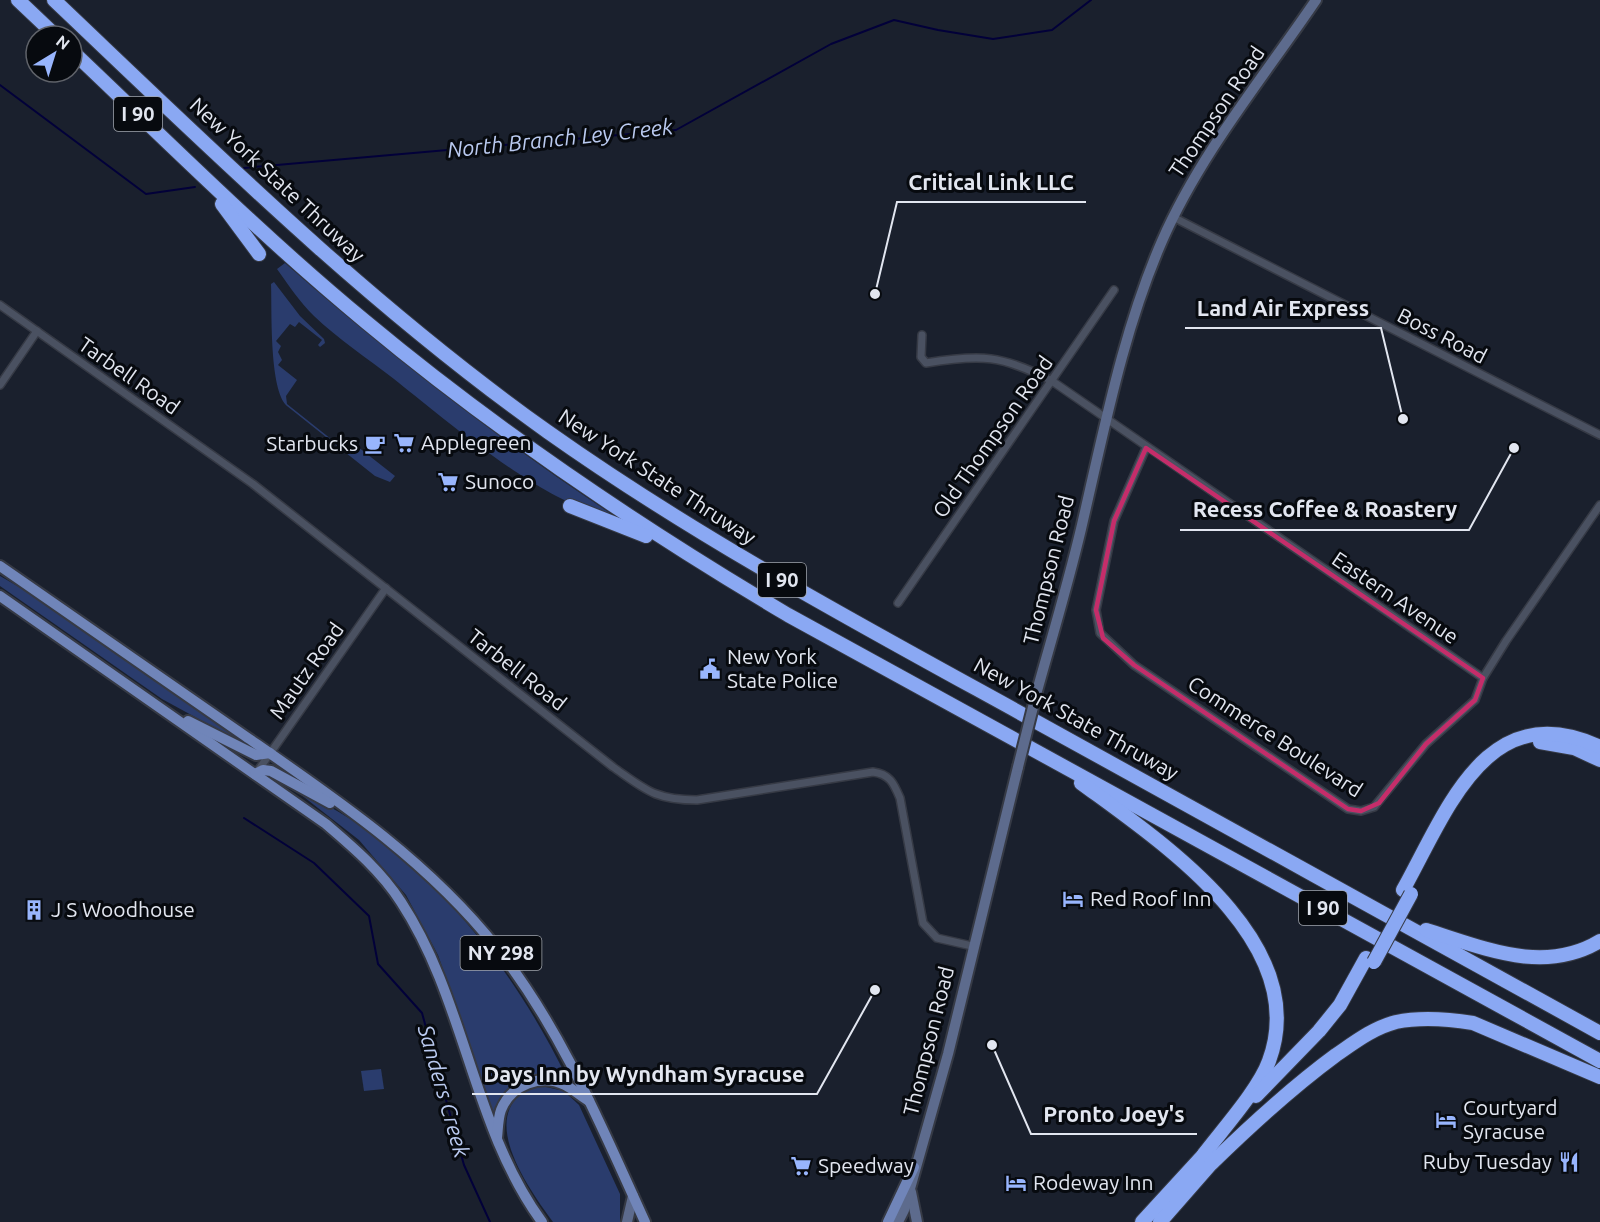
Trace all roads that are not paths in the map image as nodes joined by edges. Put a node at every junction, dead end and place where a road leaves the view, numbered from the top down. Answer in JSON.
{"nodes":[{"id":1,"x":18,"y":0,"type":"edge"},
{"id":2,"x":54,"y":0,"type":"edge"},
{"id":3,"x":1316,"y":0,"type":"edge"},
{"id":4,"x":43,"y":24,"type":"edge"},
{"id":5,"x":84,"y":62,"type":"edge"},
{"id":6,"x":204,"y":177,"type":"junction"},
{"id":7,"x":1173,"y":217,"type":"junction"},
{"id":8,"x":259,"y":254,"type":"dead end"},
{"id":9,"x":1114,"y":290,"type":"dead end"},
{"id":10,"x":0,"y":305,"type":"edge"},
{"id":11,"x":37,"y":331,"type":"junction"},
{"id":12,"x":922,"y":335,"type":"dead end"},
{"id":13,"x":1052,"y":381,"type":"junction"},
{"id":14,"x":0,"y":385,"type":"edge"},
{"id":15,"x":1105,"y":419,"type":"junction"},
{"id":16,"x":1600,"y":435,"type":"edge"},
{"id":17,"x":1146,"y":448,"type":"junction"},
{"id":18,"x":1600,"y":505,"type":"edge"},
{"id":19,"x":570,"y":506,"type":"dead end"},
{"id":20,"x":690,"y":557,"type":"junction"},
{"id":21,"x":0,"y":568,"type":"edge"},
{"id":22,"x":386,"y":588,"type":"junction"},
{"id":23,"x":0,"y":596,"type":"edge"},
{"id":24,"x":898,"y":603,"type":"dead end"},
{"id":25,"x":1483,"y":678,"type":"junction"},
{"id":26,"x":155,"y":704,"type":"junction"},
{"id":27,"x":1600,"y":747,"type":"edge"},
{"id":28,"x":270,"y":753,"type":"junction"},
{"id":29,"x":1046,"y":756,"type":"junction"},
{"id":30,"x":1600,"y":760,"type":"edge"},
{"id":31,"x":255,"y":774,"type":"junction"},
{"id":32,"x":370,"y":825,"type":"junction"},
{"id":33,"x":1407,"y":892,"type":"junction"},
{"id":34,"x":1401,"y":922,"type":"junction"},
{"id":35,"x":1600,"y":941,"type":"edge"},
{"id":36,"x":972,"y":946,"type":"junction"},
{"id":37,"x":1600,"y":1033,"type":"edge"},
{"id":38,"x":1600,"y":1061,"type":"edge"},
{"id":39,"x":1600,"y":1077,"type":"edge"},
{"id":40,"x":589,"y":1101,"type":"junction"},
{"id":41,"x":496,"y":1141,"type":"junction"},
{"id":42,"x":1208,"y":1159,"type":"junction"},
{"id":43,"x":914,"y":1167,"type":"junction"},
{"id":44,"x":910,"y":1189,"type":"junction"},
{"id":45,"x":633,"y":1196,"type":"junction"},
{"id":46,"x":541,"y":1221,"type":"edge"},
{"id":47,"x":627,"y":1222,"type":"edge"},
{"id":48,"x":645,"y":1222,"type":"edge"},
{"id":49,"x":888,"y":1222,"type":"edge"},
{"id":50,"x":898,"y":1222,"type":"edge"},
{"id":51,"x":917,"y":1222,"type":"edge"},
{"id":52,"x":1142,"y":1222,"type":"edge"},
{"id":53,"x":1160,"y":1222,"type":"edge"}],
"edges":[{"from":1,"to":4,"type":"highway"},
{"from":2,"to":34,"type":"highway","name":"New York State Thruway","number":"I 90"},
{"from":3,"to":7,"type":"street","name":"Thompson Road"},
{"from":5,"to":6,"type":"highway","number":"I 90"},
{"from":6,"to":8,"type":"highway"},
{"from":6,"to":20,"type":"highway","number":"I 90"},
{"from":7,"to":15,"type":"street","name":"Thompson Road"},
{"from":7,"to":16,"type":"street","name":"Boss Road"},
{"from":9,"to":13,"type":"street","name":"Old Thompson Road"},
{"from":10,"to":11,"type":"street","name":"Tarbell Road"},
{"from":11,"to":14,"type":"street"},
{"from":11,"to":22,"type":"street","name":"Tarbell Road"},
{"from":12,"to":13,"type":"street","name":"Eastern Avenue"},
{"from":13,"to":15,"type":"street","name":"Eastern Avenue"},
{"from":13,"to":24,"type":"street","name":"Old Thompson Road"},
{"from":15,"to":17,"type":"street","name":"Eastern Avenue"},
{"from":15,"to":36,"type":"street","name":"Thompson Road","bridge":true},
{"from":17,"to":25,"type":"street","name":"Eastern Avenue"},
{"from":17,"to":25,"type":"street","name":"Commerce Boulevard"},
{"from":18,"to":25,"type":"street","name":"Commerce Boulevard"},
{"from":19,"to":20,"type":"highway"},
{"from":20,"to":29,"type":"highway","number":"I 90"},
{"from":21,"to":28,"type":"main road","number":"NY 298"},
{"from":22,"to":28,"type":"street","name":"Mautz Road"},
{"from":22,"to":36,"type":"street","name":"Tarbell Road"},
{"from":23,"to":26,"type":"main road","number":"NY 298"},
{"from":26,"to":28,"type":"main road"},
{"from":26,"to":31,"type":"main road","number":"NY 298"},
{"from":27,"to":33,"type":"highway"},
{"from":28,"to":31,"type":"street","name":"Mautz Road"},
{"from":28,"to":32,"type":"main road","number":"NY 298"},
{"from":29,"to":38,"type":"highway","number":"I 90"},
{"from":29,"to":42,"type":"highway"},
{"from":30,"to":33,"type":"highway"},
{"from":31,"to":32,"type":"main road"},
{"from":31,"to":41,"type":"main road","number":"NY 298"},
{"from":32,"to":40,"type":"main road","number":"NY 298"},
{"from":33,"to":42,"type":"highway"},
{"from":34,"to":35,"type":"highway"},
{"from":34,"to":37,"type":"highway","name":"New York State Thruway","number":"I 90"},
{"from":36,"to":43,"type":"street","name":"Thompson Road"},
{"from":39,"to":42,"type":"highway"},
{"from":40,"to":41,"type":"main road"},
{"from":40,"to":45,"type":"main road","number":"NY 298"},
{"from":41,"to":46,"type":"main road","number":"NY 298"},
{"from":42,"to":52,"type":"highway"},
{"from":42,"to":53,"type":"highway"},
{"from":43,"to":44,"type":"street","name":"Thompson Road"},
{"from":43,"to":49,"type":"main road"},
{"from":44,"to":50,"type":"street","name":"Thompson Road"},
{"from":44,"to":51,"type":"street","name":"Thompson Road"},
{"from":45,"to":47,"type":"street"},
{"from":45,"to":48,"type":"main road","number":"NY 298"}]}
